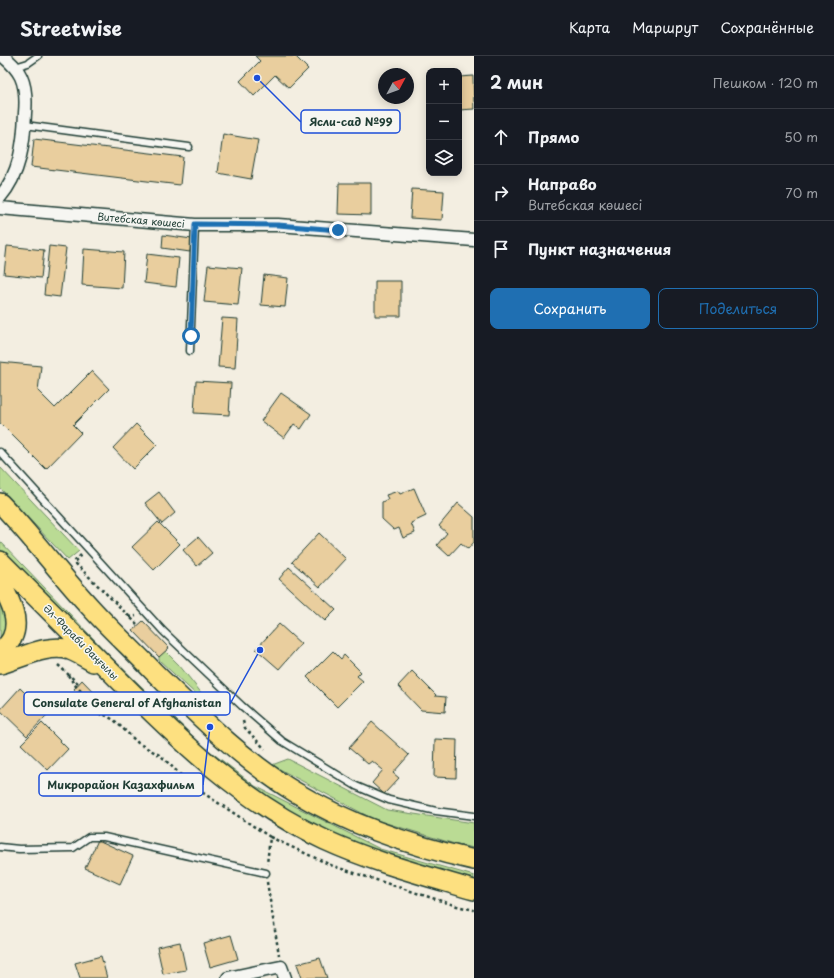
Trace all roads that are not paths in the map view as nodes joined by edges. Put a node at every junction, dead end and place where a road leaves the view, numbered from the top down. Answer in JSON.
{"nodes":[{"id":1,"x":3,"y":56,"type":"edge"},
{"id":2,"x":38,"y":56,"type":"edge"},
{"id":3,"x":16,"y":67,"type":"junction"},
{"id":4,"x":25,"y":125,"type":"junction"},
{"id":5,"x":189,"y":147,"type":"dead end"},
{"id":6,"x":0,"y":197,"type":"edge"},
{"id":7,"x":0,"y":208,"type":"edge"},
{"id":8,"x":195,"y":224,"type":"junction"},
{"id":9,"x":474,"y":240,"type":"edge"},
{"id":10,"x":190,"y":352,"type":"dead end"},
{"id":11,"x":0,"y":452,"type":"edge"},
{"id":12,"x":0,"y":503,"type":"edge"},
{"id":13,"x":0,"y":516,"type":"edge"},
{"id":14,"x":0,"y":561,"type":"edge"},
{"id":15,"x":0,"y":582,"type":"edge"},
{"id":16,"x":91,"y":608,"type":"junction"},
{"id":17,"x":0,"y":653,"type":"edge"},
{"id":18,"x":0,"y":664,"type":"edge"},
{"id":19,"x":114,"y":675,"type":"junction"},
{"id":20,"x":474,"y":816,"type":"edge"},
{"id":21,"x":0,"y":847,"type":"edge"},
{"id":22,"x":474,"y":860,"type":"edge"},
{"id":23,"x":266,"y":873,"type":"road end"},
{"id":24,"x":474,"y":890,"type":"edge"},
{"id":25,"x":283,"y":972,"type":"edge"},
{"id":26,"x":228,"y":978,"type":"edge"}],
"edges":[{"from":1,"to":3,"type":"street"},
{"from":2,"to":3,"type":"lane"},
{"from":3,"to":4,"type":"street"},
{"from":4,"to":5,"type":"lane"},
{"from":4,"to":6,"type":"street"},
{"from":7,"to":8,"type":"street","name":"Витебская көшесі"},
{"from":8,"to":9,"type":"street","name":"Витебская көшесі"},
{"from":8,"to":10,"type":"lane"},
{"from":11,"to":20,"type":"lane"},
{"from":12,"to":16,"type":"main road"},
{"from":13,"to":16,"type":"main road"},
{"from":14,"to":19,"type":"main road","name":"Әл-Фараби даңғылы"},
{"from":15,"to":17,"type":"main road"},
{"from":16,"to":22,"type":"main road"},
{"from":18,"to":19,"type":"main road"},
{"from":19,"to":24,"type":"main road","name":"Әл-Фараби даңғылы"},
{"from":21,"to":23,"type":"lane"},
{"from":25,"to":26,"type":"street"}]}
